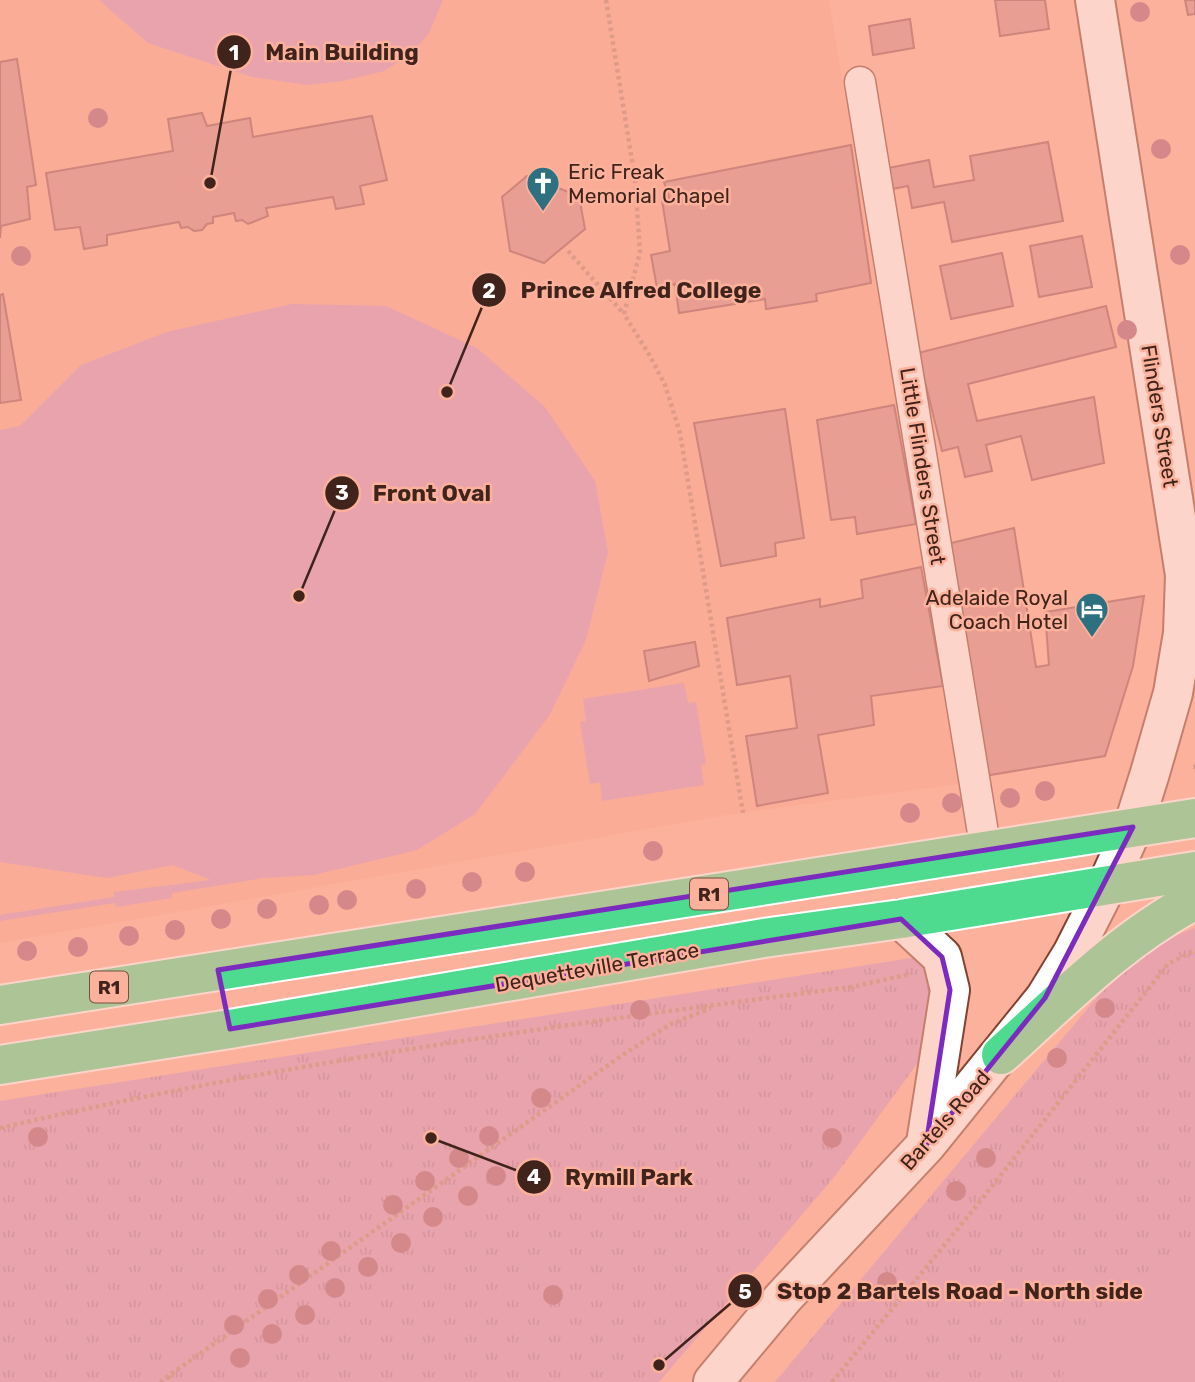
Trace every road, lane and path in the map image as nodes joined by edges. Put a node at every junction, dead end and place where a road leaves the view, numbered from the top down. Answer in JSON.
{"nodes":[{"id":1,"x":606,"y":0,"type":"edge"},
{"id":2,"x":1095,"y":0,"type":"edge"},
{"id":3,"x":860,"y":82,"type":"dead end"},
{"id":4,"x":568,"y":251,"type":"dead end"},
{"id":5,"x":624,"y":314,"type":"junction"},
{"id":6,"x":1189,"y":651,"type":"edge"},
{"id":7,"x":743,"y":813,"type":"dead end"},
{"id":8,"x":1195,"y":818,"type":"edge"},
{"id":9,"x":1133,"y":827,"type":"junction"},
{"id":10,"x":986,"y":851,"type":"junction"},
{"id":11,"x":1195,"y":871,"type":"edge"},
{"id":12,"x":1107,"y":885,"type":"junction"},
{"id":13,"x":1195,"y":900,"type":"edge"},
{"id":14,"x":901,"y":919,"type":"junction"},
{"id":15,"x":1195,"y":950,"type":"edge"},
{"id":16,"x":218,"y":970,"type":"junction"},
{"id":17,"x":913,"y":974,"type":"dead end"},
{"id":18,"x":0,"y":1004,"type":"edge"},
{"id":19,"x":720,"y":1004,"type":"junction"},
{"id":20,"x":230,"y":1030,"type":"junction"},
{"id":21,"x":1001,"y":1055,"type":"junction"},
{"id":22,"x":0,"y":1065,"type":"edge"},
{"id":23,"x":0,"y":1128,"type":"edge"},
{"id":24,"x":926,"y":1145,"type":"junction"},
{"id":25,"x":168,"y":1376,"type":"junction"},
{"id":26,"x":160,"y":1382,"type":"edge"},
{"id":27,"x":173,"y":1382,"type":"edge"},
{"id":28,"x":713,"y":1382,"type":"edge"},
{"id":29,"x":832,"y":1382,"type":"edge"}],
"edges":[{"from":1,"to":5,"type":"path"},
{"from":2,"to":6,"type":"main road","name":"Flinders Street"},
{"from":3,"to":10,"type":"street","name":"Little Flinders Street"},
{"from":4,"to":5,"type":"path"},
{"from":5,"to":7,"type":"path"},
{"from":6,"to":9,"type":"main road","name":"Flinders Street"},
{"from":8,"to":9,"type":"highway","number":"R1"},
{"from":9,"to":10,"type":"highway","number":"R1"},
{"from":9,"to":12,"type":"main road","name":"Bartels Road"},
{"from":10,"to":16,"type":"highway","number":"R1"},
{"from":11,"to":12,"type":"highway","name":"Dequetteville Terrace"},
{"from":12,"to":14,"type":"highway","name":"Dequetteville Terrace"},
{"from":12,"to":21,"type":"main road","name":"Bartels Road"},
{"from":13,"to":21,"type":"highway"},
{"from":14,"to":20,"type":"highway","name":"Dequetteville Terrace"},
{"from":14,"to":24,"type":"main road"},
{"from":15,"to":29,"type":"path"},
{"from":16,"to":18,"type":"highway","number":"R1"},
{"from":16,"to":20,"type":"highway"},
{"from":17,"to":19,"type":"path"},
{"from":19,"to":23,"type":"path"},
{"from":19,"to":25,"type":"path"},
{"from":20,"to":22,"type":"highway","name":"Dequetteville Terrace"},
{"from":21,"to":24,"type":"main road","name":"Bartels Road"},
{"from":24,"to":28,"type":"main road","name":"Bartels Road"},
{"from":25,"to":26,"type":"path"},
{"from":25,"to":27,"type":"path"}]}
